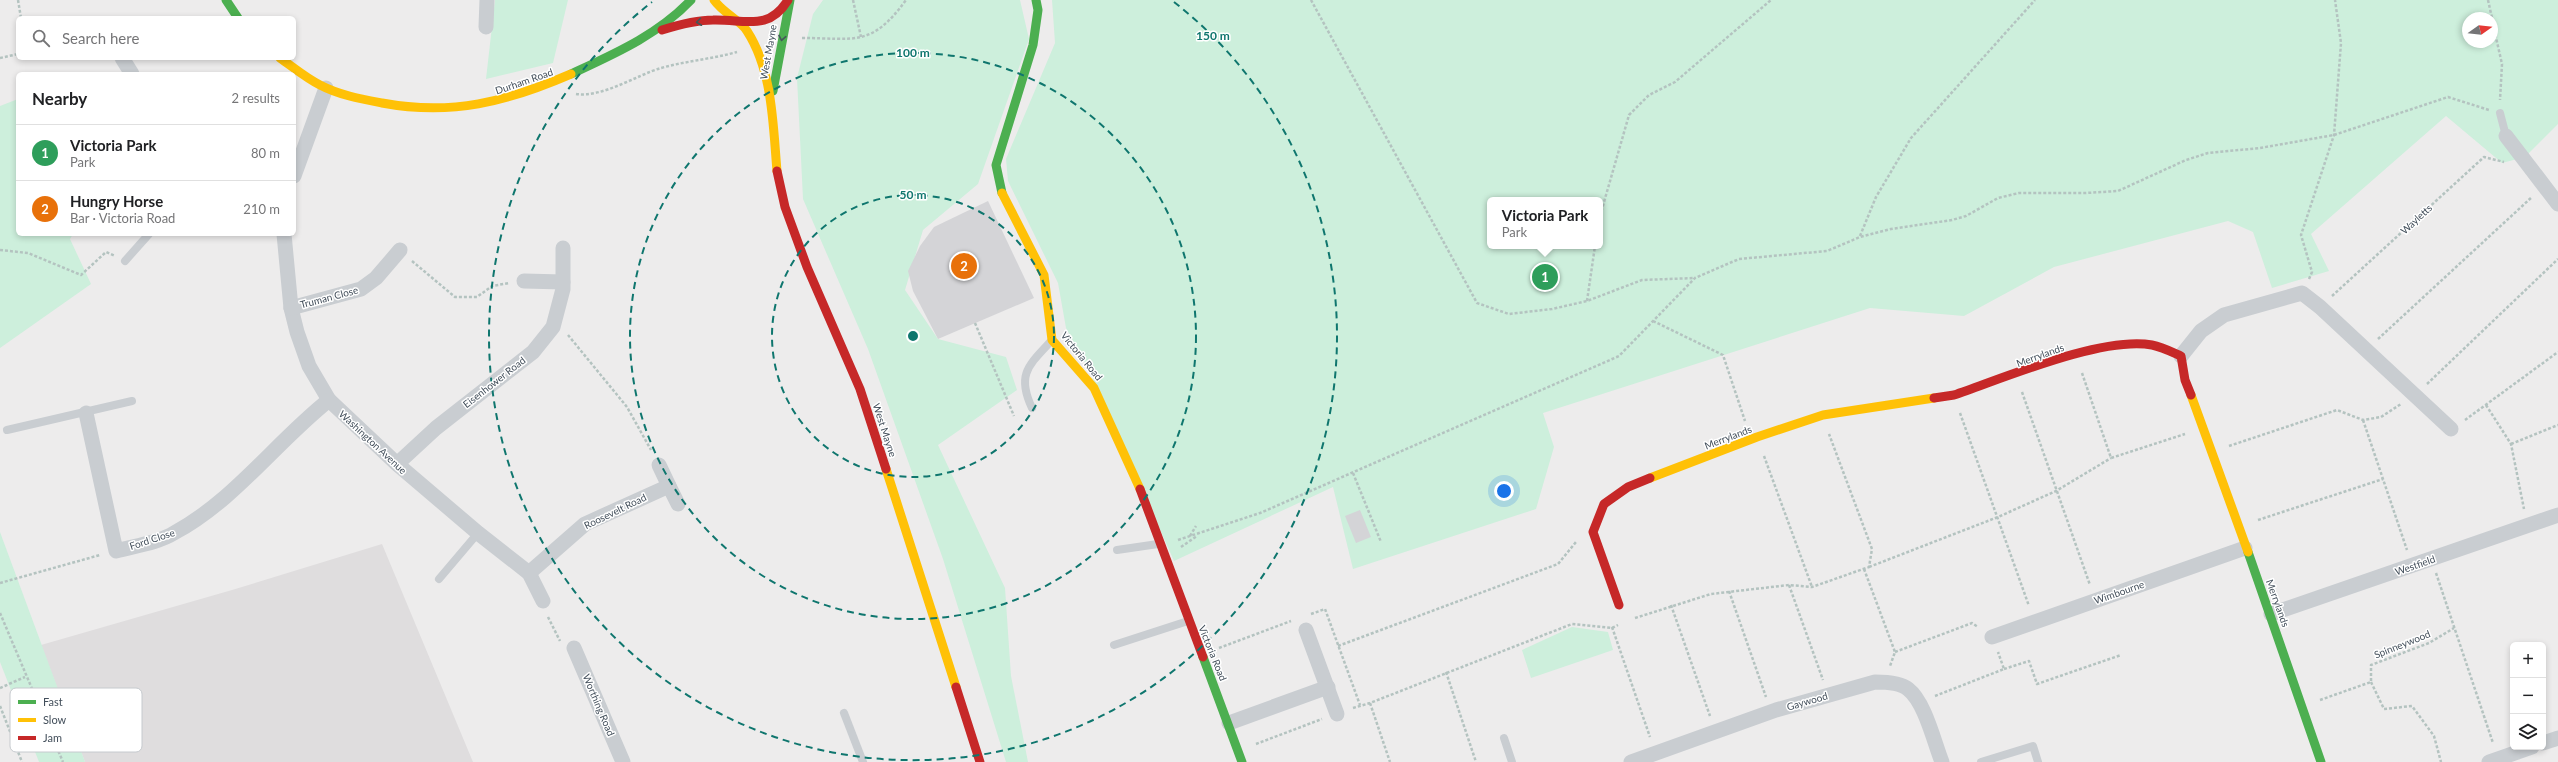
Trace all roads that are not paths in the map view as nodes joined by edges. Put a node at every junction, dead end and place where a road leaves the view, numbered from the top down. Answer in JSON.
{"nodes":[{"id":1,"x":226,"y":0,"type":"edge"},
{"id":2,"x":488,"y":0,"type":"edge"},
{"id":3,"x":691,"y":0,"type":"edge"},
{"id":4,"x":714,"y":0,"type":"edge"},
{"id":5,"x":789,"y":0,"type":"edge"},
{"id":6,"x":1036,"y":0,"type":"edge"},
{"id":7,"x":237,"y":16,"type":"edge"},
{"id":8,"x":738,"y":21,"type":"junction"},
{"id":9,"x":486,"y":27,"type":"dead end"},
{"id":10,"x":656,"y":32,"type":"junction"},
{"id":11,"x":123,"y":60,"type":"edge"},
{"id":12,"x":283,"y":60,"type":"edge"},
{"id":13,"x":131,"y":72,"type":"edge"},
{"id":14,"x":326,"y":88,"type":"junction"},
{"id":15,"x":772,"y":108,"type":"junction"},
{"id":16,"x":2500,"y":114,"type":"road end"},
{"id":17,"x":2506,"y":136,"type":"joint"},
{"id":18,"x":296,"y":170,"type":"edge"},
{"id":19,"x":2558,"y":204,"type":"edge"},
{"id":20,"x":147,"y":236,"type":"edge"},
{"id":21,"x":284,"y":236,"type":"edge"},
{"id":22,"x":563,"y":248,"type":"dead end"},
{"id":23,"x":400,"y":250,"type":"road end"},
{"id":24,"x":125,"y":261,"type":"road end"},
{"id":25,"x":524,"y":281,"type":"road end"},
{"id":26,"x":563,"y":282,"type":"junction"},
{"id":27,"x":291,"y":308,"type":"junction"},
{"id":28,"x":1052,"y":340,"type":"junction"},
{"id":29,"x":2181,"y":356,"type":"junction"},
{"id":30,"x":329,"y":400,"type":"junction"},
{"id":31,"x":132,"y":401,"type":"dead end"},
{"id":32,"x":1032,"y":408,"type":"dead end"},
{"id":33,"x":86,"y":413,"type":"junction"},
{"id":34,"x":2451,"y":429,"type":"road end"},
{"id":35,"x":7,"y":430,"type":"dead end"},
{"id":36,"x":397,"y":464,"type":"junction"},
{"id":37,"x":659,"y":465,"type":"road end"},
{"id":38,"x":669,"y":486,"type":"junction"},
{"id":39,"x":678,"y":504,"type":"dead end"},
{"id":40,"x":2558,"y":515,"type":"edge"},
{"id":41,"x":478,"y":533,"type":"junction"},
{"id":42,"x":1159,"y":544,"type":"junction"},
{"id":43,"x":2246,"y":548,"type":"junction"},
{"id":44,"x":1117,"y":550,"type":"dead end"},
{"id":45,"x":529,"y":573,"type":"junction"},
{"id":46,"x":439,"y":578,"type":"dead end"},
{"id":47,"x":543,"y":601,"type":"road end"},
{"id":48,"x":1619,"y":605,"type":"road end"},
{"id":49,"x":2271,"y":614,"type":"junction"},
{"id":50,"x":1188,"y":621,"type":"junction"},
{"id":51,"x":1302,"y":622,"type":"road end"},
{"id":52,"x":1992,"y":636,"type":"road end"},
{"id":53,"x":1114,"y":645,"type":"dead end"},
{"id":54,"x":574,"y":648,"type":"road end"},
{"id":55,"x":1328,"y":687,"type":"junction"},
{"id":56,"x":844,"y":713,"type":"dead end"},
{"id":57,"x":1337,"y":714,"type":"road end"},
{"id":58,"x":1229,"y":723,"type":"junction"},
{"id":59,"x":1504,"y":738,"type":"dead end"},
{"id":60,"x":2558,"y":738,"type":"edge"},
{"id":61,"x":2546,"y":742,"type":"edge"},
{"id":62,"x":2523,"y":750,"type":"edge"},
{"id":63,"x":2494,"y":760,"type":"edge"},
{"id":64,"x":624,"y":762,"type":"edge"},
{"id":65,"x":863,"y":762,"type":"edge"},
{"id":66,"x":980,"y":762,"type":"edge"},
{"id":67,"x":1242,"y":762,"type":"edge"},
{"id":68,"x":1512,"y":762,"type":"edge"},
{"id":69,"x":1630,"y":762,"type":"edge"},
{"id":70,"x":1942,"y":762,"type":"edge"},
{"id":71,"x":1981,"y":762,"type":"edge"},
{"id":72,"x":2038,"y":762,"type":"edge"},
{"id":73,"x":2321,"y":762,"type":"edge"}],
"edges":[{"from":1,"to":7,"type":"street"},
{"from":2,"to":9,"type":"street"},
{"from":3,"to":10,"type":"street","name":"Durham Road"},
{"from":4,"to":8,"type":"street","name":"West Mayne"},
{"from":5,"to":8,"type":"street","name":"West Mayne"},
{"from":5,"to":15,"type":"street","name":"West Mayne","one_way":true},
{"from":6,"to":28,"type":"street","name":"Victoria Road"},
{"from":8,"to":10,"type":"street","name":"Durham Road","one_way":true},
{"from":8,"to":15,"type":"street","name":"West Mayne"},
{"from":10,"to":14,"type":"street","name":"Durham Road"},
{"from":11,"to":13,"type":"street"},
{"from":12,"to":14,"type":"street","name":"Durham Road"},
{"from":14,"to":18,"type":"street"},
{"from":15,"to":66,"type":"street","name":"West Mayne"},
{"from":16,"to":17,"type":"lane"},
{"from":17,"to":19,"type":"street"},
{"from":20,"to":24,"type":"lane"},
{"from":21,"to":27,"type":"street","name":"Washington Avenue"},
{"from":22,"to":26,"type":"street","name":"Eisenhower Road"},
{"from":23,"to":27,"type":"street","name":"Truman Close"},
{"from":25,"to":26,"type":"street"},
{"from":26,"to":36,"type":"street","name":"Eisenhower Road"},
{"from":27,"to":30,"type":"street","name":"Washington Avenue"},
{"from":28,"to":32,"type":"lane"},
{"from":28,"to":42,"type":"street","name":"Victoria Road"},
{"from":29,"to":34,"type":"street"},
{"from":29,"to":43,"type":"street","name":"Merrylands"},
{"from":29,"to":48,"type":"street","name":"Merrylands"},
{"from":30,"to":33,"type":"street","name":"Ford Close"},
{"from":30,"to":36,"type":"street","name":"Washington Avenue"},
{"from":31,"to":33,"type":"lane"},
{"from":33,"to":35,"type":"lane"},
{"from":36,"to":41,"type":"street","name":"Washington Avenue"},
{"from":37,"to":38,"type":"street"},
{"from":38,"to":39,"type":"street"},
{"from":38,"to":45,"type":"street","name":"Roosevelt Road"},
{"from":40,"to":49,"type":"street","name":"Westfield"},
{"from":41,"to":45,"type":"street","name":"Washington Avenue"},
{"from":41,"to":46,"type":"lane"},
{"from":42,"to":44,"type":"lane"},
{"from":42,"to":50,"type":"street","name":"Victoria Road"},
{"from":43,"to":49,"type":"street","name":"Merrylands"},
{"from":43,"to":52,"type":"street","name":"Wimbourne"},
{"from":45,"to":47,"type":"street","name":"Washington Avenue"},
{"from":49,"to":73,"type":"street","name":"Merrylands"},
{"from":50,"to":53,"type":"lane"},
{"from":50,"to":58,"type":"street","name":"Victoria Road"},
{"from":51,"to":55,"type":"street"},
{"from":54,"to":64,"type":"street","name":"Worthing Road"},
{"from":55,"to":57,"type":"street"},
{"from":55,"to":58,"type":"street"},
{"from":56,"to":65,"type":"lane"},
{"from":58,"to":67,"type":"street","name":"Victoria Road"},
{"from":59,"to":68,"type":"lane"},
{"from":60,"to":61,"type":"street"},
{"from":62,"to":63,"type":"street"},
{"from":69,"to":70,"type":"street","name":"Gaywood"},
{"from":71,"to":72,"type":"lane"}]}
